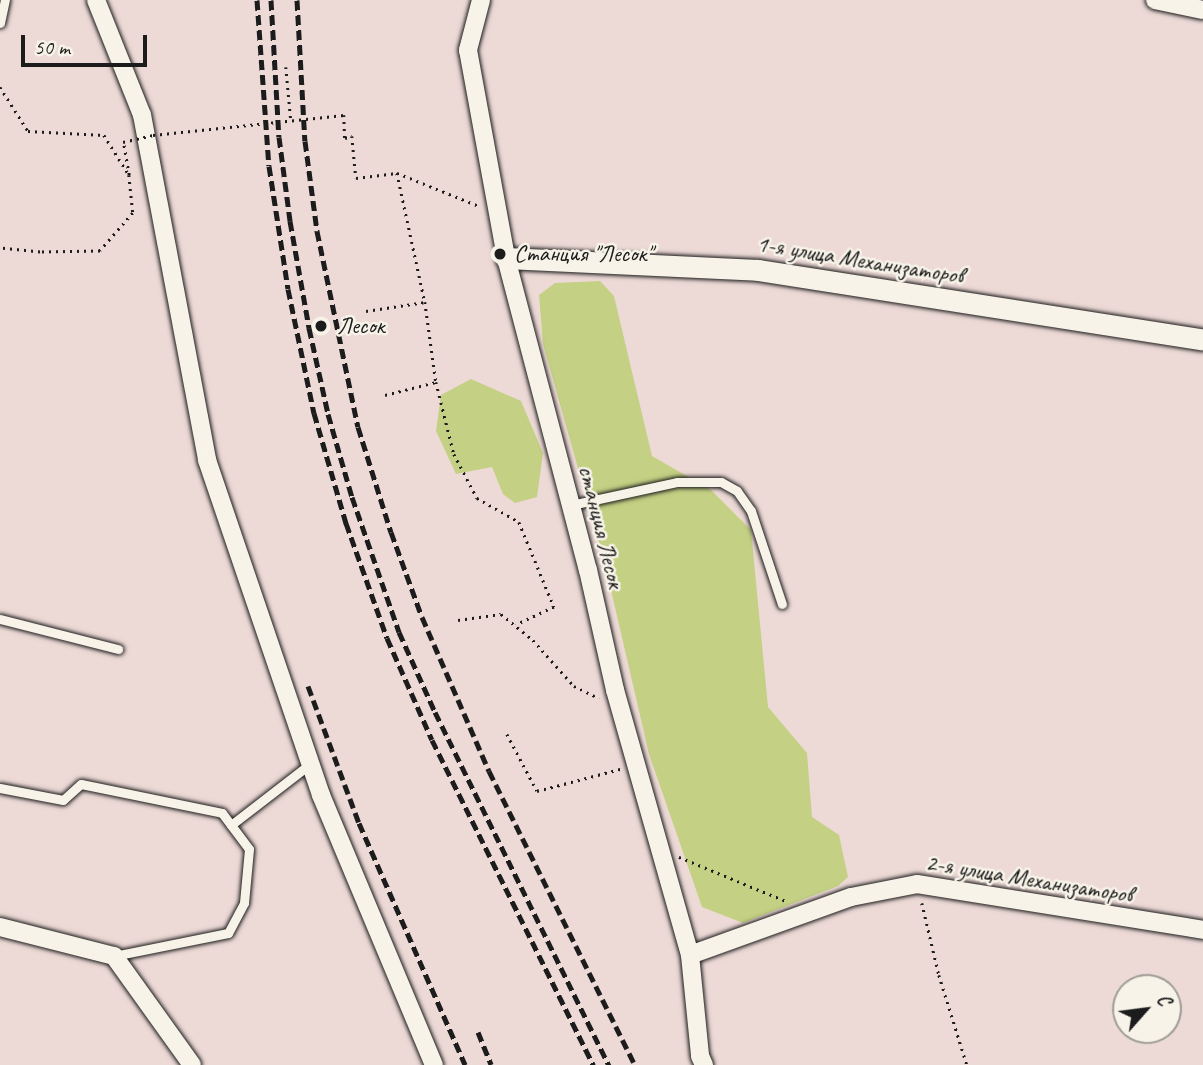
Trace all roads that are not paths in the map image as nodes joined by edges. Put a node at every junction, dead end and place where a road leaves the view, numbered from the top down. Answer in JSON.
{"nodes":[{"id":1,"x":5,"y":0,"type":"edge"},
{"id":2,"x":96,"y":0,"type":"edge"},
{"id":3,"x":1155,"y":0,"type":"edge"},
{"id":4,"x":480,"y":1,"type":"edge"},
{"id":5,"x":1203,"y":10,"type":"edge"},
{"id":6,"x":0,"y":23,"type":"edge"},
{"id":7,"x":506,"y":258,"type":"junction"},
{"id":8,"x":1203,"y":340,"type":"edge"},
{"id":9,"x":571,"y":505,"type":"junction"},
{"id":10,"x":782,"y":604,"type":"dead end"},
{"id":11,"x":0,"y":619,"type":"edge"},
{"id":12,"x":118,"y":649,"type":"dead end"},
{"id":13,"x":310,"y":764,"type":"junction"},
{"id":14,"x":0,"y":788,"type":"edge"},
{"id":15,"x":231,"y":825,"type":"junction"},
{"id":16,"x":0,"y":927,"type":"edge"},
{"id":17,"x":1203,"y":930,"type":"edge"},
{"id":18,"x":690,"y":955,"type":"junction"},
{"id":19,"x":114,"y":956,"type":"junction"},
{"id":20,"x":192,"y":1065,"type":"edge"},
{"id":21,"x":435,"y":1065,"type":"edge"},
{"id":22,"x":704,"y":1065,"type":"edge"}],
"edges":[{"from":1,"to":6,"type":"lane"},
{"from":2,"to":13,"type":"street"},
{"from":3,"to":5,"type":"street"},
{"from":4,"to":7,"type":"street","name":"станция Лесок"},
{"from":7,"to":8,"type":"street","name":"1-я улица Механизаторов"},
{"from":7,"to":9,"type":"street","name":"станция Лесок"},
{"from":9,"to":10,"type":"lane"},
{"from":9,"to":18,"type":"street","name":"станция Лесок"},
{"from":11,"to":12,"type":"lane"},
{"from":13,"to":15,"type":"lane"},
{"from":13,"to":21,"type":"street"},
{"from":14,"to":15,"type":"lane"},
{"from":15,"to":19,"type":"lane"},
{"from":16,"to":19,"type":"street"},
{"from":17,"to":18,"type":"street","name":"2-я улица Механизаторов"},
{"from":18,"to":22,"type":"street","name":"станция Лесок"},
{"from":19,"to":20,"type":"street"}]}
